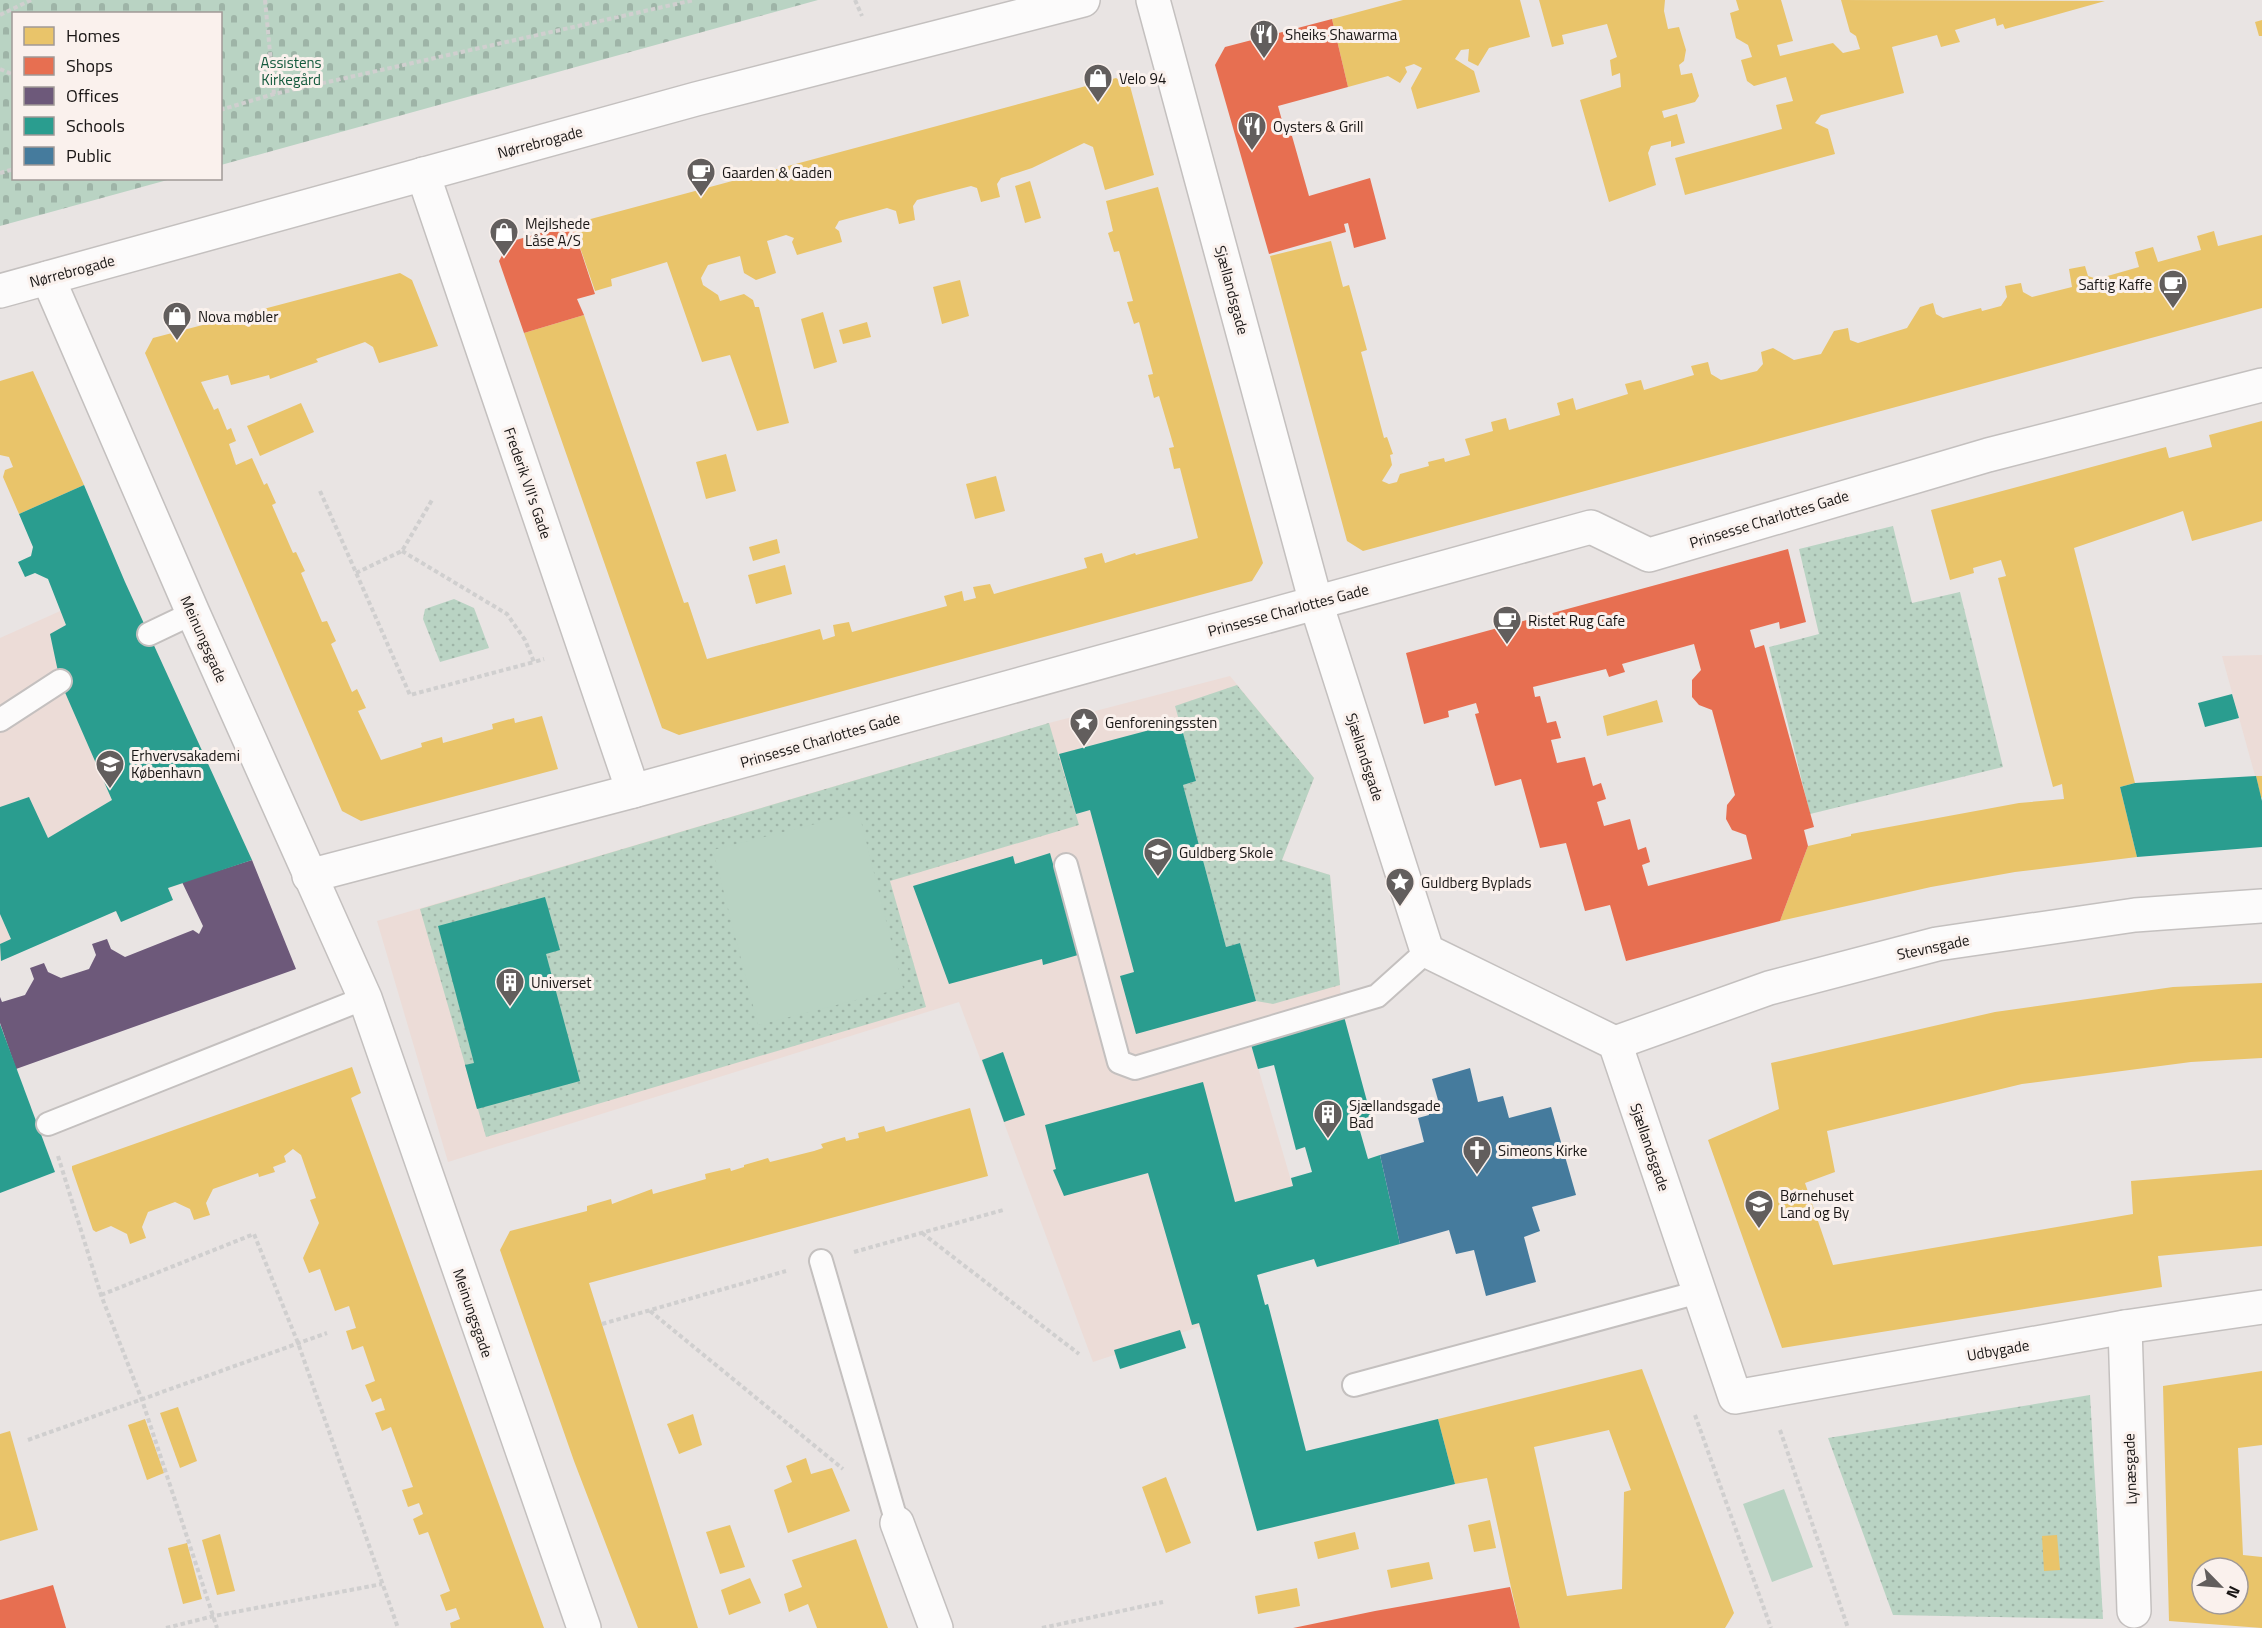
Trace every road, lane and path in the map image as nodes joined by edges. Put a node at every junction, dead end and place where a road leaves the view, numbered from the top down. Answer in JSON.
{"nodes":[{"id":1,"x":31,"y":0,"type":"edge"},
{"id":2,"x":265,"y":0,"type":"edge"},
{"id":3,"x":694,"y":0,"type":"edge"},
{"id":4,"x":1083,"y":0,"type":"edge"},
{"id":5,"x":1153,"y":0,"type":"edge"},
{"id":6,"x":685,"y":2,"type":"edge"},
{"id":7,"x":0,"y":15,"type":"edge"},
{"id":8,"x":274,"y":94,"type":"junction"},
{"id":9,"x":222,"y":109,"type":"edge"},
{"id":10,"x":423,"y":174,"type":"junction"},
{"id":11,"x":48,"y":278,"type":"junction"},
{"id":12,"x":0,"y":291,"type":"edge"},
{"id":13,"x":2262,"y":385,"type":"edge"},
{"id":14,"x":320,"y":491,"type":"dead end"},
{"id":15,"x":432,"y":500,"type":"dead end"},
{"id":16,"x":402,"y":551,"type":"junction"},
{"id":17,"x":356,"y":573,"type":"junction"},
{"id":18,"x":1316,"y":603,"type":"junction"},
{"id":19,"x":193,"y":613,"type":"junction"},
{"id":20,"x":148,"y":634,"type":"dead end"},
{"id":21,"x":583,"y":648,"type":"junction"},
{"id":22,"x":534,"y":662,"type":"junction"},
{"id":23,"x":60,"y":681,"type":"dead end"},
{"id":24,"x":0,"y":720,"type":"edge"},
{"id":25,"x":633,"y":791,"type":"junction"},
{"id":26,"x":1066,"y":865,"type":"dead end"},
{"id":27,"x":309,"y":876,"type":"junction"},
{"id":28,"x":2262,"y":906,"type":"edge"},
{"id":29,"x":1427,"y":951,"type":"junction"},
{"id":30,"x":365,"y":998,"type":"junction"},
{"id":31,"x":1615,"y":1043,"type":"junction"},
{"id":32,"x":48,"y":1124,"type":"joint"},
{"id":33,"x":921,"y":1233,"type":"dead end"},
{"id":34,"x":821,"y":1261,"type":"dead end"},
{"id":35,"x":1699,"y":1292,"type":"junction"},
{"id":36,"x":101,"y":1295,"type":"junction"},
{"id":37,"x":2262,"y":1307,"type":"edge"},
{"id":38,"x":649,"y":1310,"type":"dead end"},
{"id":39,"x":2125,"y":1327,"type":"junction"},
{"id":40,"x":327,"y":1333,"type":"dead end"},
{"id":41,"x":298,"y":1343,"type":"junction"},
{"id":42,"x":1079,"y":1354,"type":"dead end"},
{"id":43,"x":1353,"y":1384,"type":"dead end"},
{"id":44,"x":1735,"y":1397,"type":"junction"},
{"id":45,"x":142,"y":1400,"type":"junction"},
{"id":46,"x":28,"y":1440,"type":"dead end"},
{"id":47,"x":883,"y":1475,"type":"junction"},
{"id":48,"x":897,"y":1523,"type":"joint"},
{"id":49,"x":382,"y":1584,"type":"junction"},
{"id":50,"x":1163,"y":1602,"type":"dead end"},
{"id":51,"x":2134,"y":1611,"type":"dead end"},
{"id":52,"x":214,"y":1616,"type":"junction"},
{"id":53,"x":166,"y":1628,"type":"edge"},
{"id":54,"x":217,"y":1628,"type":"edge"},
{"id":55,"x":398,"y":1628,"type":"edge"},
{"id":56,"x":584,"y":1628,"type":"edge"},
{"id":57,"x":936,"y":1628,"type":"edge"},
{"id":58,"x":1042,"y":1628,"type":"edge"},
{"id":59,"x":1771,"y":1628,"type":"edge"}],
"edges":[{"from":1,"to":7,"type":"path"},
{"from":2,"to":8,"type":"path"},
{"from":3,"to":6,"type":"path"},
{"from":4,"to":10,"type":"street","name":"Nørrebrogade"},
{"from":5,"to":18,"type":"street","name":"Sjællandsgade"},
{"from":6,"to":8,"type":"path"},
{"from":8,"to":9,"type":"path"},
{"from":10,"to":11,"type":"street","name":"Nørrebrogade"},
{"from":10,"to":21,"type":"street","name":"Frederik VII's Gade"},
{"from":11,"to":12,"type":"street","name":"Nørrebrogade"},
{"from":11,"to":19,"type":"street","name":"Meinungsgade"},
{"from":13,"to":18,"type":"street","name":"Prinsesse Charlottes Gade"},
{"from":14,"to":17,"type":"path"},
{"from":15,"to":16,"type":"path"},
{"from":16,"to":17,"type":"path"},
{"from":16,"to":22,"type":"path"},
{"from":17,"to":22,"type":"path"},
{"from":18,"to":25,"type":"street","name":"Prinsesse Charlottes Gade"},
{"from":18,"to":29,"type":"street","name":"Sjællandsgade"},
{"from":19,"to":20,"type":"lane"},
{"from":19,"to":27,"type":"street","name":"Meinungsgade"},
{"from":21,"to":22,"type":"path"},
{"from":21,"to":25,"type":"street","name":"Frederik VII's Gade"},
{"from":23,"to":24,"type":"lane"},
{"from":25,"to":27,"type":"street","name":"Prinsesse Charlottes Gade"},
{"from":26,"to":29,"type":"lane"},
{"from":27,"to":30,"type":"street","name":"Meinungsgade"},
{"from":28,"to":31,"type":"street","name":"Stevnsgade"},
{"from":29,"to":31,"type":"street"},
{"from":30,"to":32,"type":"lane"},
{"from":30,"to":56,"type":"street","name":"Meinungsgade"},
{"from":31,"to":35,"type":"street","name":"Sjællandsgade"},
{"from":32,"to":36,"type":"path"},
{"from":33,"to":42,"type":"path"},
{"from":34,"to":47,"type":"lane"},
{"from":35,"to":43,"type":"lane"},
{"from":35,"to":44,"type":"street","name":"Sjællandsgade"},
{"from":36,"to":41,"type":"path"},
{"from":36,"to":45,"type":"path"},
{"from":37,"to":39,"type":"street","name":"Udbygade"},
{"from":38,"to":47,"type":"path"},
{"from":39,"to":44,"type":"street","name":"Udbygade"},
{"from":39,"to":51,"type":"street","name":"Lynæsgade"},
{"from":40,"to":41,"type":"path"},
{"from":41,"to":45,"type":"path"},
{"from":41,"to":49,"type":"path"},
{"from":44,"to":59,"type":"path"},
{"from":45,"to":46,"type":"path"},
{"from":45,"to":52,"type":"path"},
{"from":47,"to":48,"type":"lane"},
{"from":48,"to":57,"type":"street"},
{"from":49,"to":52,"type":"path"},
{"from":49,"to":55,"type":"path"},
{"from":50,"to":58,"type":"path"},
{"from":52,"to":53,"type":"path"},
{"from":52,"to":54,"type":"path"}]}
